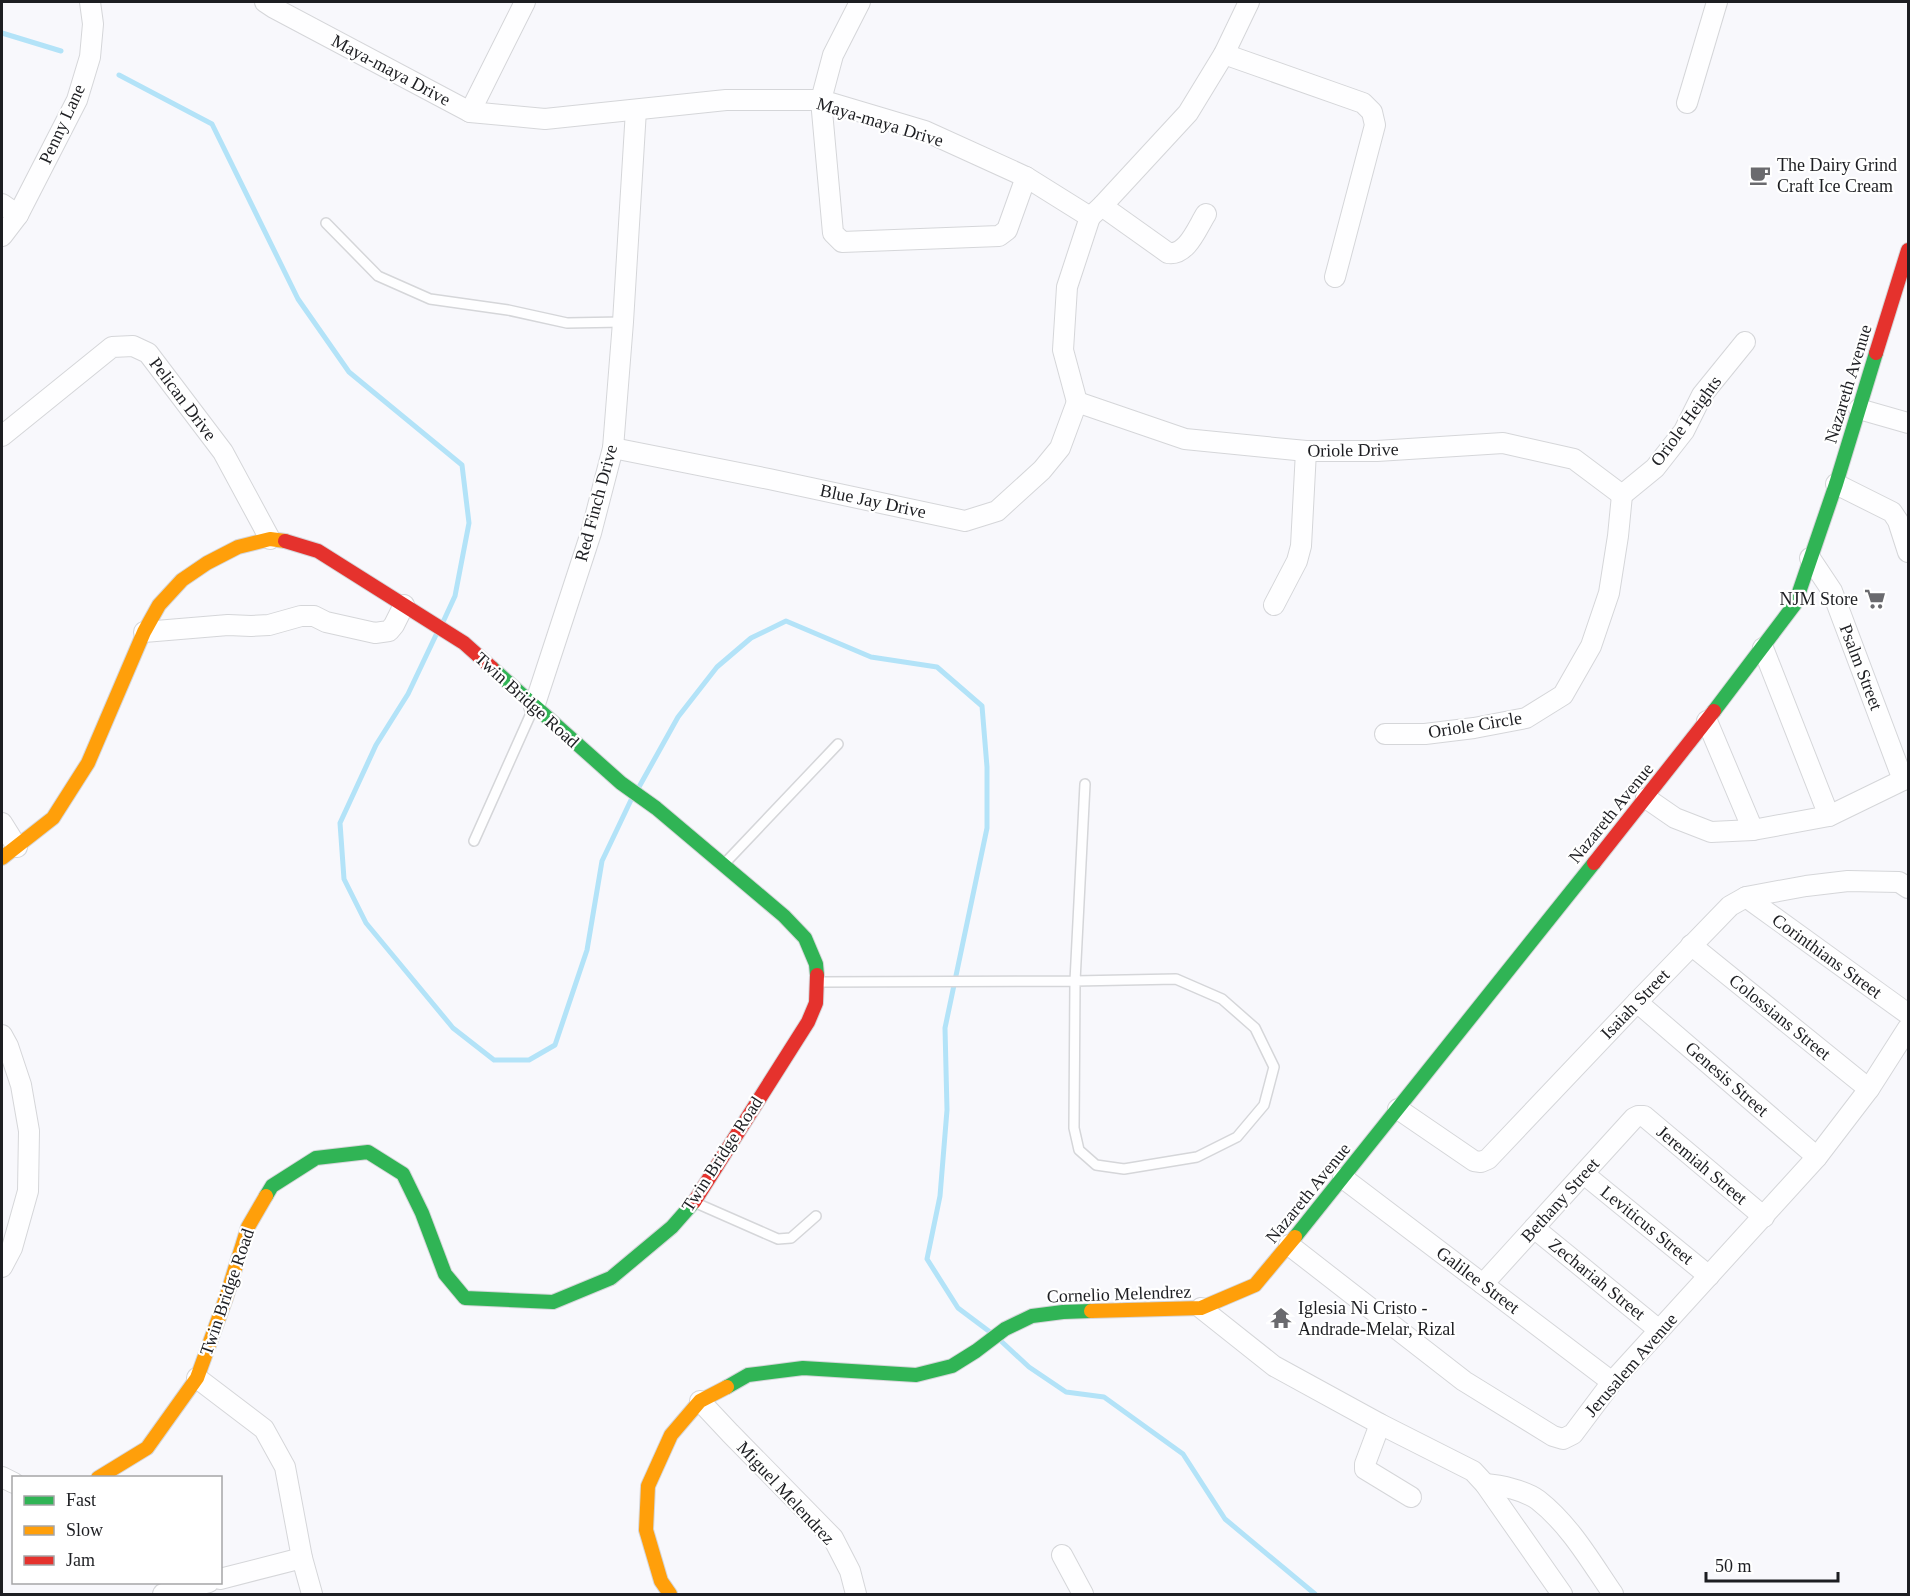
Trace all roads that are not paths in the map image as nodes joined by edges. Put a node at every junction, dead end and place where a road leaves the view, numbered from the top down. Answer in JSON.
{"nodes":[{"id":1,"x":90,"y":2,"type":"edge"},
{"id":2,"x":265,"y":2,"type":"edge"},
{"id":3,"x":525,"y":2,"type":"edge"},
{"id":4,"x":861,"y":2,"type":"edge"},
{"id":5,"x":1249,"y":2,"type":"edge"},
{"id":6,"x":1717,"y":2,"type":"edge"},
{"id":7,"x":1224,"y":54,"type":"junction"},
{"id":8,"x":821,"y":100,"type":"junction"},
{"id":9,"x":1687,"y":103,"type":"dead end"},
{"id":10,"x":636,"y":110,"type":"junction"},
{"id":11,"x":470,"y":112,"type":"junction"},
{"id":12,"x":1026,"y":177,"type":"junction"},
{"id":13,"x":10,"y":210,"type":"edge"},
{"id":14,"x":1096,"y":212,"type":"junction"},
{"id":15,"x":1206,"y":214,"type":"dead end"},
{"id":16,"x":326,"y":223,"type":"dead end"},
{"id":17,"x":2,"y":236,"type":"edge"},
{"id":18,"x":1908,"y":250,"type":"edge"},
{"id":19,"x":1335,"y":277,"type":"dead end"},
{"id":20,"x":623,"y":322,"type":"junction"},
{"id":21,"x":1745,"y":342,"type":"dead end"},
{"id":22,"x":1077,"y":402,"type":"junction"},
{"id":23,"x":1859,"y":409,"type":"junction"},
{"id":24,"x":1908,"y":423,"type":"edge"},
{"id":25,"x":2,"y":436,"type":"edge"},
{"id":26,"x":612,"y":448,"type":"junction"},
{"id":27,"x":1306,"y":452,"type":"junction"},
{"id":28,"x":1836,"y":484,"type":"junction"},
{"id":29,"x":1622,"y":495,"type":"junction"},
{"id":30,"x":270,"y":539,"type":"junction"},
{"id":31,"x":1908,"y":552,"type":"edge"},
{"id":32,"x":1810,"y":558,"type":"junction"},
{"id":33,"x":1274,"y":605,"type":"dead end"},
{"id":34,"x":408,"y":608,"type":"junction"},
{"id":35,"x":144,"y":632,"type":"junction"},
{"id":36,"x":1763,"y":648,"type":"junction"},
{"id":37,"x":534,"y":706,"type":"junction"},
{"id":38,"x":1707,"y":721,"type":"junction"},
{"id":39,"x":1385,"y":734,"type":"dead end"},
{"id":40,"x":838,"y":744,"type":"dead end"},
{"id":41,"x":1906,"y":777,"type":"edge"},
{"id":42,"x":1085,"y":784,"type":"dead end"},
{"id":43,"x":1646,"y":798,"type":"junction"},
{"id":44,"x":1829,"y":816,"type":"junction"},
{"id":45,"x":2,"y":823,"type":"edge"},
{"id":46,"x":1753,"y":830,"type":"junction"},
{"id":47,"x":474,"y":841,"type":"dead end"},
{"id":48,"x":9,"y":853,"type":"edge"},
{"id":49,"x":724,"y":864,"type":"junction"},
{"id":50,"x":1908,"y":888,"type":"edge"},
{"id":51,"x":1746,"y":897,"type":"junction"},
{"id":52,"x":1691,"y":945,"type":"junction"},
{"id":53,"x":1075,"y":981,"type":"junction"},
{"id":54,"x":818,"y":982,"type":"junction"},
{"id":55,"x":1637,"y":1002,"type":"junction"},
{"id":56,"x":1908,"y":1014,"type":"edge"},
{"id":57,"x":1908,"y":1028,"type":"edge"},
{"id":58,"x":2,"y":1035,"type":"edge"},
{"id":59,"x":1869,"y":1089,"type":"junction"},
{"id":60,"x":1398,"y":1109,"type":"junction"},
{"id":61,"x":1638,"y":1116,"type":"joint"},
{"id":62,"x":1817,"y":1157,"type":"junction"},
{"id":63,"x":1584,"y":1174,"type":"junction"},
{"id":64,"x":1343,"y":1178,"type":"junction"},
{"id":65,"x":694,"y":1202,"type":"junction"},
{"id":66,"x":816,"y":1216,"type":"dead end"},
{"id":67,"x":1764,"y":1217,"type":"junction"},
{"id":68,"x":1534,"y":1228,"type":"junction"},
{"id":69,"x":1289,"y":1245,"type":"junction"},
{"id":70,"x":2,"y":1267,"type":"edge"},
{"id":71,"x":1709,"y":1276,"type":"junction"},
{"id":72,"x":1483,"y":1284,"type":"junction"},
{"id":73,"x":1201,"y":1308,"type":"junction"},
{"id":74,"x":1659,"y":1330,"type":"junction"},
{"id":75,"x":197,"y":1378,"type":"junction"},
{"id":76,"x":1612,"y":1382,"type":"junction"},
{"id":77,"x":700,"y":1401,"type":"junction"},
{"id":78,"x":1380,"y":1424,"type":"junction"},
{"id":79,"x":104,"y":1476,"type":"edge"},
{"id":80,"x":1485,"y":1484,"type":"junction"},
{"id":81,"x":1411,"y":1497,"type":"dead end"},
{"id":82,"x":1062,"y":1555,"type":"dead end"},
{"id":83,"x":302,"y":1558,"type":"junction"},
{"id":84,"x":222,"y":1579,"type":"edge"},
{"id":85,"x":201,"y":1584,"type":"edge"},
{"id":86,"x":163,"y":1594,"type":"edge"},
{"id":87,"x":312,"y":1594,"type":"edge"},
{"id":88,"x":670,"y":1594,"type":"edge"},
{"id":89,"x":856,"y":1594,"type":"edge"},
{"id":90,"x":1083,"y":1594,"type":"edge"},
{"id":91,"x":1562,"y":1594,"type":"edge"},
{"id":92,"x":1613,"y":1594,"type":"edge"}],
"edges":[{"from":1,"to":13,"type":"street","name":"Penny Lane"},
{"from":2,"to":11,"type":"street","name":"Maya-maya Drive"},
{"from":3,"to":11,"type":"street"},
{"from":4,"to":8,"type":"street"},
{"from":5,"to":7,"type":"street"},
{"from":6,"to":9,"type":"street"},
{"from":7,"to":14,"type":"street"},
{"from":7,"to":19,"type":"street"},
{"from":8,"to":10,"type":"street","name":"Maya-maya Drive"},
{"from":8,"to":12,"type":"street","name":"Maya-maya Drive"},
{"from":8,"to":12,"type":"street"},
{"from":10,"to":11,"type":"street","name":"Maya-maya Drive"},
{"from":10,"to":20,"type":"street","name":"Red Finch Drive"},
{"from":12,"to":14,"type":"street","name":"Maya-maya Drive"},
{"from":13,"to":17,"type":"street","name":"Penny Lane"},
{"from":14,"to":15,"type":"street","name":"Maya-maya Drive"},
{"from":14,"to":22,"type":"street"},
{"from":16,"to":20,"type":"lane"},
{"from":18,"to":23,"type":"street","name":"Nazareth Avenue"},
{"from":20,"to":26,"type":"street","name":"Red Finch Drive"},
{"from":21,"to":29,"type":"street","name":"Oriole Heights"},
{"from":22,"to":26,"type":"street","name":"Blue Jay Drive"},
{"from":22,"to":27,"type":"street","name":"Oriole Drive"},
{"from":23,"to":24,"type":"street"},
{"from":23,"to":28,"type":"street","name":"Nazareth Avenue"},
{"from":25,"to":30,"type":"street","name":"Pelican Drive"},
{"from":26,"to":37,"type":"street","name":"Red Finch Drive"},
{"from":27,"to":29,"type":"street","name":"Oriole Drive"},
{"from":27,"to":33,"type":"street"},
{"from":28,"to":31,"type":"street"},
{"from":28,"to":32,"type":"street","name":"Nazareth Avenue"},
{"from":29,"to":39,"type":"street","name":"Oriole Circle"},
{"from":30,"to":34,"type":"street","name":"Twin Bridge Road"},
{"from":30,"to":35,"type":"street"},
{"from":32,"to":36,"type":"street","name":"Nazareth Avenue"},
{"from":32,"to":41,"type":"street","name":"Psalm Street"},
{"from":34,"to":35,"type":"street"},
{"from":34,"to":37,"type":"street","name":"Twin Bridge Road"},
{"from":35,"to":48,"type":"street"},
{"from":36,"to":38,"type":"street","name":"Nazareth Avenue"},
{"from":36,"to":44,"type":"street"},
{"from":37,"to":47,"type":"lane","name":"Red Finch Drive"},
{"from":37,"to":49,"type":"street","name":"Twin Bridge Road"},
{"from":38,"to":43,"type":"street","name":"Nazareth Avenue"},
{"from":38,"to":46,"type":"street"},
{"from":40,"to":49,"type":"lane"},
{"from":41,"to":44,"type":"street"},
{"from":42,"to":53,"type":"lane"},
{"from":43,"to":46,"type":"street"},
{"from":43,"to":60,"type":"street","name":"Nazareth Avenue"},
{"from":44,"to":46,"type":"street"},
{"from":45,"to":48,"type":"street"},
{"from":49,"to":54,"type":"street","name":"Twin Bridge Road"},
{"from":50,"to":51,"type":"street","name":"Isaiah Street"},
{"from":51,"to":52,"type":"street","name":"Isaiah Street"},
{"from":51,"to":56,"type":"street","name":"Corinthians Street"},
{"from":52,"to":55,"type":"street","name":"Isaiah Street"},
{"from":52,"to":59,"type":"street","name":"Colossians Street"},
{"from":53,"to":53,"type":"lane"},
{"from":53,"to":54,"type":"lane"},
{"from":54,"to":65,"type":"street","name":"Twin Bridge Road"},
{"from":55,"to":60,"type":"street","name":"Isaiah Street"},
{"from":55,"to":62,"type":"street","name":"Genesis Street"},
{"from":57,"to":59,"type":"street","name":"Jerusalem Avenue"},
{"from":58,"to":70,"type":"street"},
{"from":59,"to":62,"type":"street","name":"Jerusalem Avenue"},
{"from":60,"to":64,"type":"street","name":"Nazareth Avenue"},
{"from":61,"to":63,"type":"street","name":"Bethany Street"},
{"from":61,"to":67,"type":"street","name":"Jeremiah Street"},
{"from":62,"to":67,"type":"street","name":"Jerusalem Avenue"},
{"from":63,"to":68,"type":"street","name":"Bethany Street"},
{"from":63,"to":71,"type":"street","name":"Leviticus Street"},
{"from":64,"to":69,"type":"street","name":"Nazareth Avenue"},
{"from":64,"to":72,"type":"street","name":"Galilee Street"},
{"from":65,"to":66,"type":"lane"},
{"from":65,"to":75,"type":"street","name":"Twin Bridge Road"},
{"from":67,"to":71,"type":"street","name":"Jerusalem Avenue"},
{"from":68,"to":72,"type":"street","name":"Bethany Street"},
{"from":68,"to":74,"type":"street","name":"Zechariah Street"},
{"from":69,"to":73,"type":"street","name":"Nazareth Avenue"},
{"from":69,"to":76,"type":"street","name":"Jerusalem Avenue"},
{"from":71,"to":74,"type":"street","name":"Jerusalem Avenue"},
{"from":72,"to":76,"type":"street","name":"Galilee Street"},
{"from":73,"to":77,"type":"street","name":"Cornelio Melendrez"},
{"from":73,"to":78,"type":"street"},
{"from":74,"to":76,"type":"street","name":"Jerusalem Avenue"},
{"from":75,"to":79,"type":"street","name":"Twin Bridge Road"},
{"from":75,"to":83,"type":"street"},
{"from":77,"to":88,"type":"street","name":"Cornelio Melendrez"},
{"from":77,"to":89,"type":"street","name":"Miguel Melendrez"},
{"from":78,"to":80,"type":"street"},
{"from":78,"to":81,"type":"street"},
{"from":80,"to":91,"type":"street"},
{"from":80,"to":92,"type":"street"},
{"from":82,"to":90,"type":"street"},
{"from":83,"to":84,"type":"street"},
{"from":83,"to":87,"type":"street"},
{"from":85,"to":86,"type":"street"}]}
